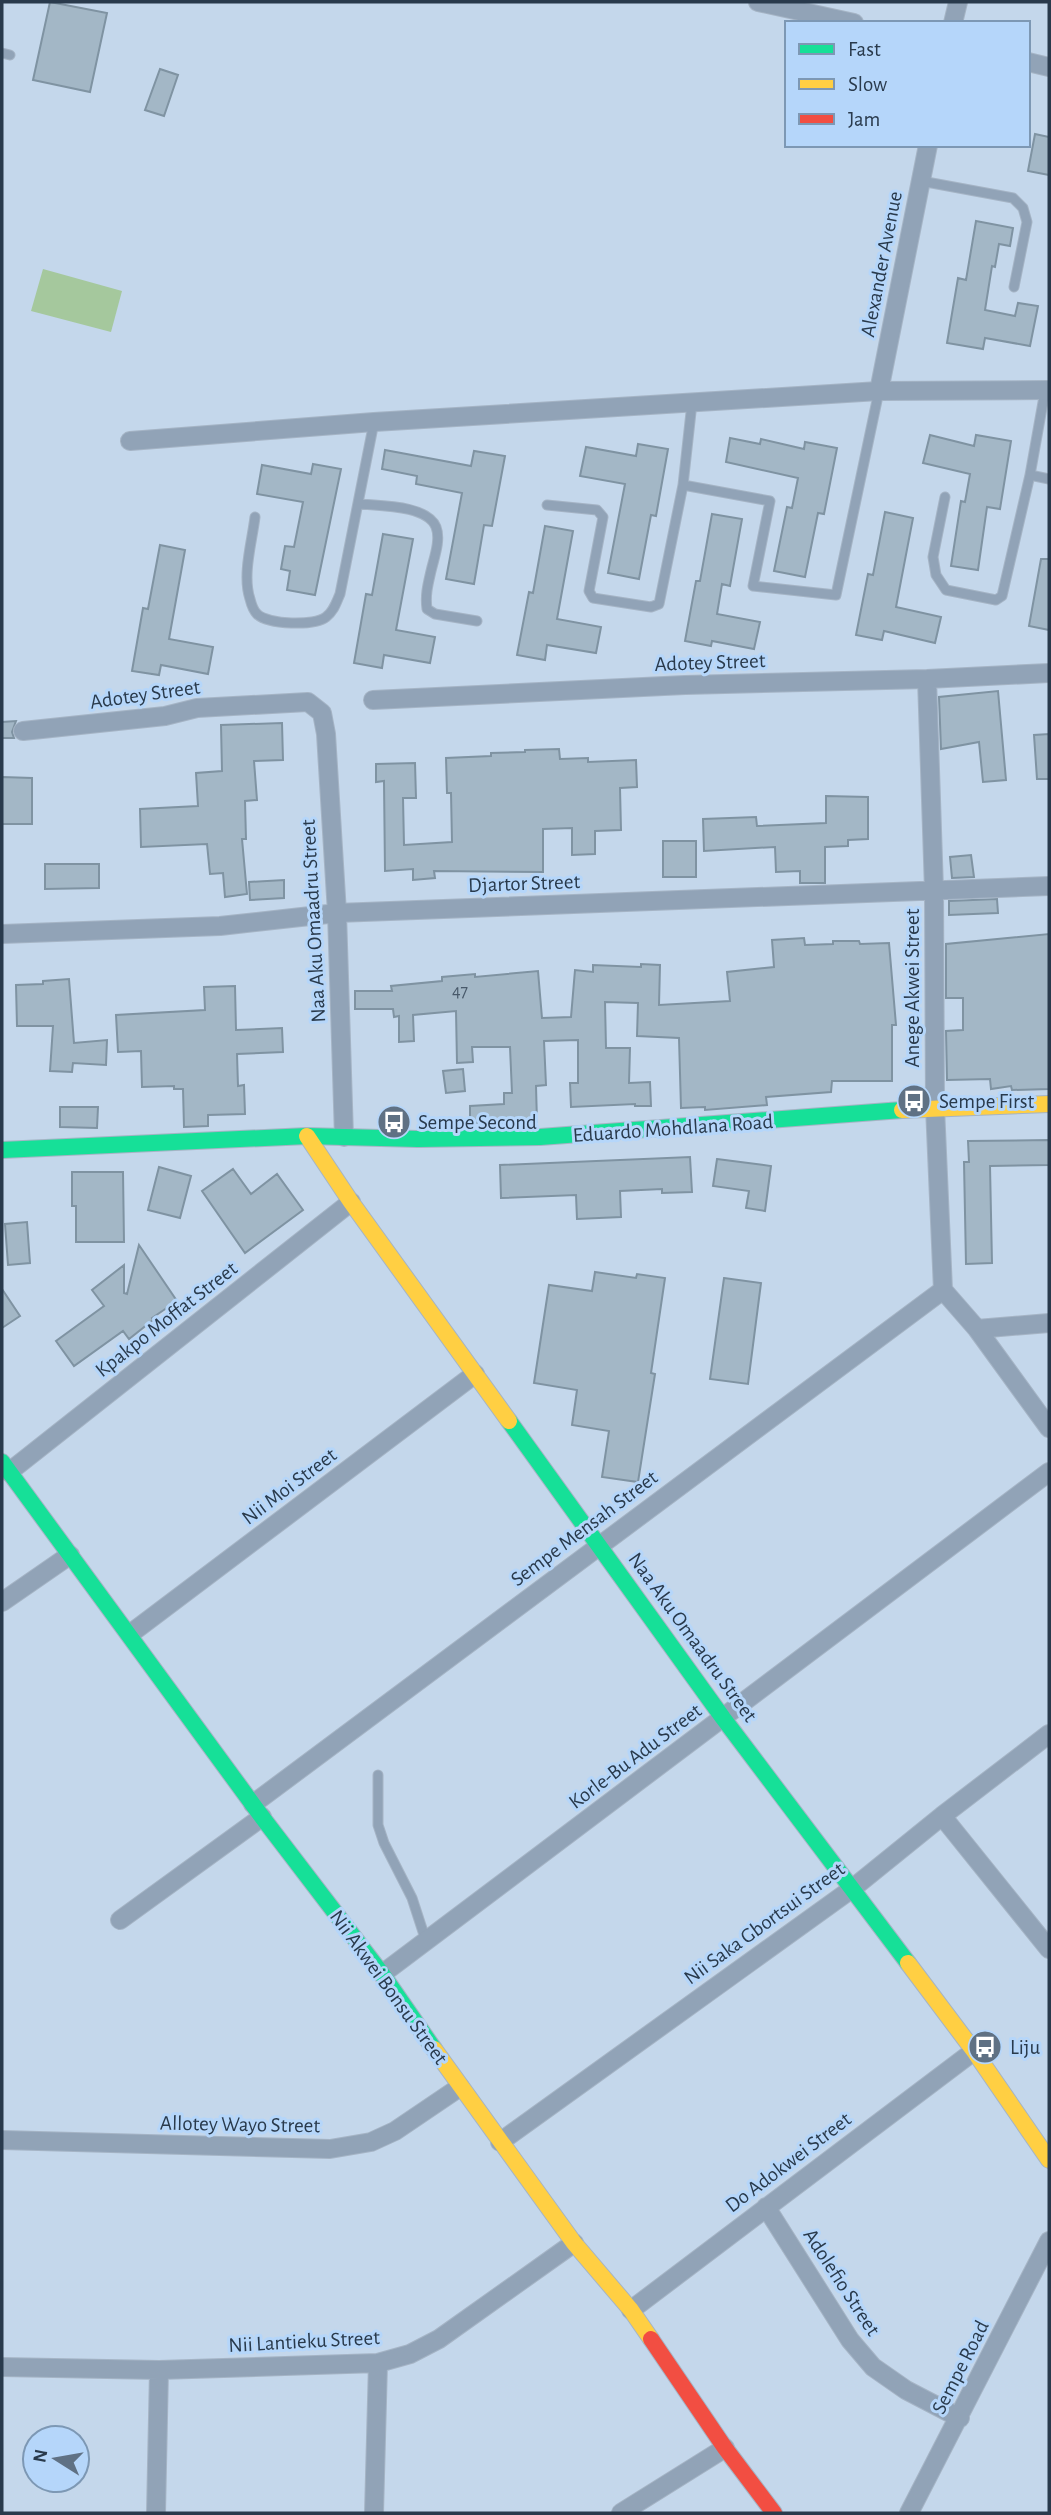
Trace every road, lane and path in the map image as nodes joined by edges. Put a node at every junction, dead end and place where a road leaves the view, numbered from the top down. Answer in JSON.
{"nodes":[{"id":1,"x":758,"y":2,"type":"edge"},
{"id":2,"x":958,"y":2,"type":"edge"},
{"id":3,"x":846,"y":21,"type":"edge"},
{"id":4,"x":953,"y":21,"type":"edge"},
{"id":5,"x":1030,"y":62,"type":"edge"},
{"id":6,"x":1049,"y":66,"type":"edge"},
{"id":7,"x":928,"y":147,"type":"edge"},
{"id":8,"x":921,"y":181,"type":"junction"},
{"id":9,"x":1014,"y":287,"type":"dead end"},
{"id":10,"x":1047,"y":390,"type":"edge"},
{"id":11,"x":878,"y":391,"type":"junction"},
{"id":12,"x":692,"y":403,"type":"junction"},
{"id":13,"x":374,"y":422,"type":"junction"},
{"id":14,"x":130,"y":441,"type":"dead end"},
{"id":15,"x":1030,"y":475,"type":"junction"},
{"id":16,"x":1049,"y":479,"type":"edge"},
{"id":17,"x":683,"y":485,"type":"junction"},
{"id":18,"x":945,"y":497,"type":"dead end"},
{"id":19,"x":360,"y":504,"type":"junction"},
{"id":20,"x":547,"y":505,"type":"dead end"},
{"id":21,"x":255,"y":517,"type":"dead end"},
{"id":22,"x":477,"y":621,"type":"dead end"},
{"id":23,"x":1049,"y":673,"type":"edge"},
{"id":24,"x":927,"y":679,"type":"junction"},
{"id":25,"x":373,"y":700,"type":"dead end"},
{"id":26,"x":316,"y":706,"type":"joint"},
{"id":27,"x":23,"y":731,"type":"dead end"},
{"id":28,"x":1049,"y":886,"type":"edge"},
{"id":29,"x":934,"y":890,"type":"junction"},
{"id":30,"x":337,"y":914,"type":"junction"},
{"id":31,"x":2,"y":934,"type":"edge"},
{"id":32,"x":1049,"y":1104,"type":"edge"},
{"id":33,"x":935,"y":1108,"type":"junction"},
{"id":34,"x":307,"y":1136,"type":"junction"},
{"id":35,"x":344,"y":1137,"type":"junction"},
{"id":36,"x":2,"y":1150,"type":"edge"},
{"id":37,"x":351,"y":1202,"type":"junction"},
{"id":38,"x":943,"y":1290,"type":"junction"},
{"id":39,"x":1049,"y":1323,"type":"edge"},
{"id":40,"x":977,"y":1329,"type":"junction"},
{"id":41,"x":475,"y":1374,"type":"junction"},
{"id":42,"x":1049,"y":1428,"type":"edge"},
{"id":43,"x":6,"y":1467,"type":"edge"},
{"id":44,"x":1049,"y":1472,"type":"edge"},
{"id":45,"x":598,"y":1545,"type":"junction"},
{"id":46,"x":70,"y":1555,"type":"junction"},
{"id":47,"x":2,"y":1602,"type":"edge"},
{"id":48,"x":130,"y":1634,"type":"junction"},
{"id":49,"x":723,"y":1718,"type":"junction"},
{"id":50,"x":1049,"y":1734,"type":"edge"},
{"id":51,"x":378,"y":1775,"type":"dead end"},
{"id":52,"x":257,"y":1810,"type":"junction"},
{"id":53,"x":942,"y":1816,"type":"junction"},
{"id":54,"x":853,"y":1888,"type":"junction"},
{"id":55,"x":120,"y":1920,"type":"dead end"},
{"id":56,"x":426,"y":1941,"type":"junction"},
{"id":57,"x":1049,"y":1948,"type":"edge"},
{"id":58,"x":382,"y":1974,"type":"junction"},
{"id":59,"x":974,"y":2051,"type":"junction"},
{"id":60,"x":460,"y":2087,"type":"junction"},
{"id":61,"x":2,"y":2140,"type":"edge"},
{"id":62,"x":500,"y":2142,"type":"junction"},
{"id":63,"x":1049,"y":2160,"type":"edge"},
{"id":64,"x":766,"y":2207,"type":"junction"},
{"id":65,"x":1049,"y":2241,"type":"edge"},
{"id":66,"x":574,"y":2243,"type":"junction"},
{"id":67,"x":631,"y":2310,"type":"junction"},
{"id":68,"x":377,"y":2363,"type":"junction"},
{"id":69,"x":2,"y":2367,"type":"edge"},
{"id":70,"x":159,"y":2370,"type":"junction"},
{"id":71,"x":960,"y":2418,"type":"junction"},
{"id":72,"x":725,"y":2448,"type":"junction"},
{"id":73,"x":156,"y":2513,"type":"edge"},
{"id":74,"x":374,"y":2513,"type":"edge"},
{"id":75,"x":621,"y":2513,"type":"edge"},
{"id":76,"x":774,"y":2513,"type":"edge"},
{"id":77,"x":909,"y":2513,"type":"edge"}],
"edges":[{"from":1,"to":3,"type":"street"},
{"from":2,"to":4,"type":"street"},
{"from":5,"to":6,"type":"street"},
{"from":7,"to":8,"type":"street","name":"Alexander Avenue"},
{"from":8,"to":9,"type":"lane"},
{"from":8,"to":11,"type":"street","name":"Alexander Avenue"},
{"from":10,"to":11,"type":"street"},
{"from":10,"to":15,"type":"lane"},
{"from":11,"to":12,"type":"street"},
{"from":11,"to":17,"type":"lane"},
{"from":12,"to":13,"type":"street"},
{"from":12,"to":17,"type":"lane"},
{"from":13,"to":14,"type":"street"},
{"from":13,"to":19,"type":"lane"},
{"from":15,"to":16,"type":"lane"},
{"from":15,"to":18,"type":"lane"},
{"from":17,"to":20,"type":"lane"},
{"from":19,"to":21,"type":"lane"},
{"from":19,"to":22,"type":"lane"},
{"from":23,"to":24,"type":"street","name":"Adotey Street"},
{"from":24,"to":25,"type":"street","name":"Adotey Street"},
{"from":24,"to":29,"type":"street","name":"Anege Akwei Street"},
{"from":26,"to":27,"type":"street","name":"Adotey Street"},
{"from":26,"to":30,"type":"street","name":"Naa Aku Omaadru Street"},
{"from":28,"to":29,"type":"street","name":"Djartor Street"},
{"from":29,"to":30,"type":"street","name":"Djartor Street"},
{"from":29,"to":33,"type":"street","name":"Anege Akwei Street"},
{"from":30,"to":31,"type":"street","name":"Djartor Street"},
{"from":30,"to":35,"type":"street","name":"Naa Aku Omaadru Street"},
{"from":32,"to":33,"type":"street","name":"Eduardo Mohdlana Road"},
{"from":33,"to":35,"type":"street","name":"Eduardo Mohdlana Road"},
{"from":33,"to":38,"type":"street","name":"Anege Akwei Street"},
{"from":34,"to":35,"type":"street","name":"Eduardo Mohdlana Road"},
{"from":34,"to":36,"type":"street","name":"Eduardo Mohdlana Road"},
{"from":34,"to":37,"type":"street","name":"Naa Aku Omaadru Street"},
{"from":37,"to":41,"type":"street","name":"Naa Aku Omaadru Street"},
{"from":37,"to":43,"type":"street","name":"Kpakpo Moffat Street"},
{"from":38,"to":40,"type":"street"},
{"from":38,"to":45,"type":"street","name":"Sempe Mensah Street"},
{"from":39,"to":40,"type":"street"},
{"from":40,"to":42,"type":"street"},
{"from":41,"to":45,"type":"street","name":"Naa Aku Omaadru Street"},
{"from":41,"to":48,"type":"street","name":"Nii Moi Street"},
{"from":43,"to":46,"type":"street","name":"Nii Akwei Bonsu Street"},
{"from":44,"to":49,"type":"street","name":"Korle-Bu Adu Street"},
{"from":45,"to":49,"type":"street","name":"Naa Aku Omaadru Street"},
{"from":45,"to":52,"type":"street","name":"Sempe Mensah Street"},
{"from":46,"to":47,"type":"street"},
{"from":46,"to":48,"type":"street","name":"Nii Akwei Bonsu Street"},
{"from":48,"to":52,"type":"street","name":"Nii Akwei Bonsu Street"},
{"from":49,"to":54,"type":"street","name":"Naa Aku Omaadru Street"},
{"from":49,"to":56,"type":"street","name":"Korle-Bu Adu Street"},
{"from":50,"to":53,"type":"street","name":"Nii Saka Gbortsui Street"},
{"from":51,"to":56,"type":"lane"},
{"from":52,"to":55,"type":"street","name":"Sempe Mensah Street"},
{"from":52,"to":58,"type":"street","name":"Nii Akwei Bonsu Street"},
{"from":53,"to":54,"type":"street","name":"Nii Saka Gbortsui Street"},
{"from":53,"to":57,"type":"street"},
{"from":54,"to":59,"type":"street","name":"Naa Aku Omaadru Street"},
{"from":54,"to":62,"type":"street","name":"Nii Saka Gbortsui Street"},
{"from":56,"to":58,"type":"street","name":"Korle-Bu Adu Street"},
{"from":58,"to":60,"type":"street","name":"Nii Akwei Bonsu Street"},
{"from":59,"to":63,"type":"street","name":"Naa Aku Omaadru Street"},
{"from":59,"to":64,"type":"street","name":"Do Adokwei Street"},
{"from":60,"to":61,"type":"street","name":"Allotey Wayo Street"},
{"from":60,"to":62,"type":"street","name":"Nii Akwei Bonsu Street"},
{"from":62,"to":66,"type":"street","name":"Nii Akwei Bonsu Street"},
{"from":64,"to":67,"type":"street","name":"Do Adokwei Street"},
{"from":64,"to":71,"type":"street","name":"Adolefio Street"},
{"from":65,"to":71,"type":"street","name":"Sempe Road"},
{"from":66,"to":67,"type":"street","name":"Nii Akwei Bonsu Street"},
{"from":66,"to":68,"type":"street","name":"Nii Lantieku Street"},
{"from":67,"to":72,"type":"street","name":"Nii Akwei Bonsu Street"},
{"from":68,"to":70,"type":"street","name":"Nii Lantieku Street"},
{"from":68,"to":74,"type":"street"},
{"from":69,"to":70,"type":"street","name":"Nii Lantieku Street"},
{"from":70,"to":73,"type":"street"},
{"from":71,"to":77,"type":"street","name":"Sempe Road"},
{"from":72,"to":75,"type":"street"},
{"from":72,"to":76,"type":"street","name":"Nii Akwei Bonsu Street"}]}
